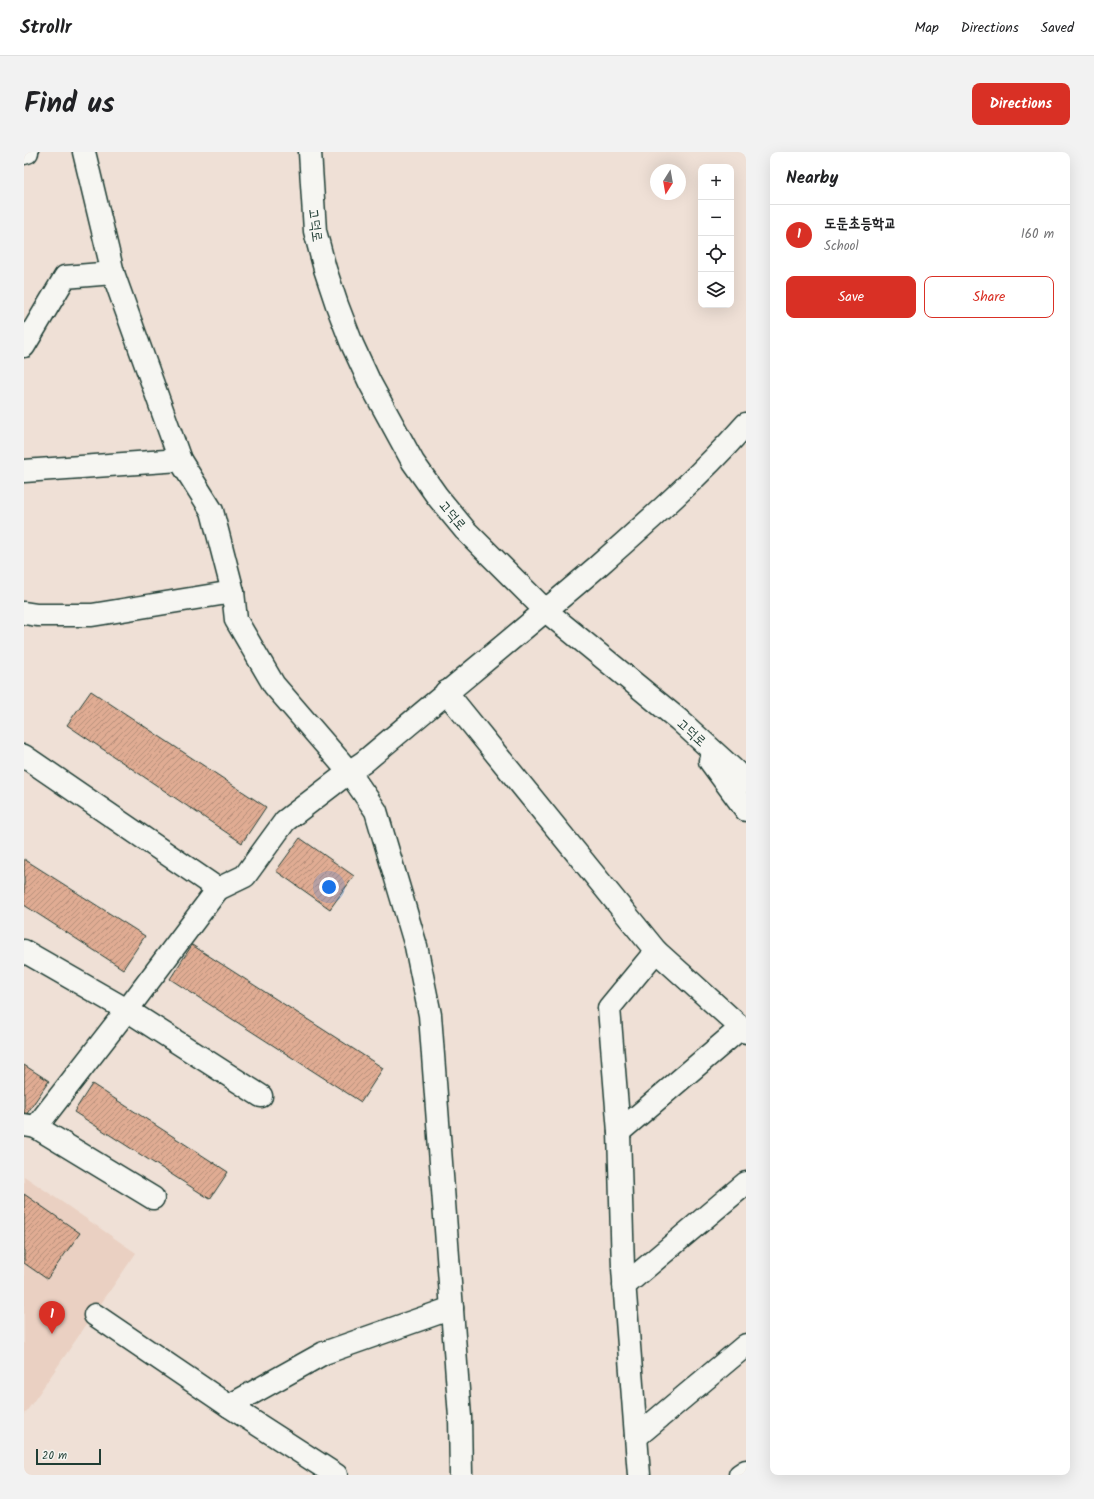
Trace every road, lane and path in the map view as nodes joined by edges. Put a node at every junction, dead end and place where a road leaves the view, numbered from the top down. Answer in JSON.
{"nodes":[{"id":1,"x":27,"y":152,"type":"edge"},
{"id":2,"x":84,"y":152,"type":"edge"},
{"id":3,"x":310,"y":152,"type":"edge"},
{"id":4,"x":24,"y":153,"type":"edge"},
{"id":5,"x":113,"y":273,"type":"junction"},
{"id":6,"x":24,"y":346,"type":"edge"},
{"id":7,"x":746,"y":424,"type":"edge"},
{"id":8,"x":180,"y":460,"type":"junction"},
{"id":9,"x":24,"y":471,"type":"edge"},
{"id":10,"x":233,"y":592,"type":"junction"},
{"id":11,"x":546,"y":611,"type":"junction"},
{"id":12,"x":24,"y":612,"type":"edge"},
{"id":13,"x":446,"y":692,"type":"junction"},
{"id":14,"x":679,"y":720,"type":"junction"},
{"id":15,"x":24,"y":756,"type":"edge"},
{"id":16,"x":746,"y":761,"type":"edge"},
{"id":17,"x":349,"y":772,"type":"junction"},
{"id":18,"x":746,"y":781,"type":"edge"},
{"id":19,"x":746,"y":810,"type":"edge"},
{"id":20,"x":218,"y":889,"type":"junction"},
{"id":21,"x":24,"y":951,"type":"edge"},
{"id":22,"x":656,"y":951,"type":"junction"},
{"id":23,"x":127,"y":1010,"type":"junction"},
{"id":24,"x":744,"y":1030,"type":"edge"},
{"id":25,"x":261,"y":1096,"type":"dead end"},
{"id":26,"x":30,"y":1126,"type":"edge"},
{"id":27,"x":619,"y":1132,"type":"junction"},
{"id":28,"x":746,"y":1183,"type":"edge"},
{"id":29,"x":153,"y":1198,"type":"dead end"},
{"id":30,"x":624,"y":1286,"type":"junction"},
{"id":31,"x":452,"y":1308,"type":"junction"},
{"id":32,"x":95,"y":1315,"type":"dead end"},
{"id":33,"x":746,"y":1345,"type":"edge"},
{"id":34,"x":229,"y":1406,"type":"junction"},
{"id":35,"x":636,"y":1437,"type":"junction"},
{"id":36,"x":746,"y":1470,"type":"edge"},
{"id":37,"x":336,"y":1475,"type":"edge"},
{"id":38,"x":461,"y":1475,"type":"edge"},
{"id":39,"x":638,"y":1475,"type":"edge"},
{"id":40,"x":740,"y":1475,"type":"edge"}],
"edges":[{"from":1,"to":4,"type":"street"},
{"from":2,"to":5,"type":"street"},
{"from":3,"to":11,"type":"street","name":"고덕로"},
{"from":5,"to":6,"type":"street"},
{"from":5,"to":8,"type":"street"},
{"from":7,"to":11,"type":"street"},
{"from":8,"to":9,"type":"street"},
{"from":8,"to":10,"type":"street"},
{"from":10,"to":12,"type":"street"},
{"from":10,"to":17,"type":"street"},
{"from":11,"to":13,"type":"street"},
{"from":11,"to":14,"type":"street","name":"고덕로"},
{"from":13,"to":17,"type":"street"},
{"from":13,"to":22,"type":"street"},
{"from":14,"to":16,"type":"street"},
{"from":14,"to":18,"type":"street","name":"고덕로"},
{"from":14,"to":19,"type":"street"},
{"from":15,"to":20,"type":"street"},
{"from":17,"to":20,"type":"street"},
{"from":17,"to":31,"type":"street"},
{"from":20,"to":23,"type":"street"},
{"from":21,"to":23,"type":"street"},
{"from":22,"to":24,"type":"street"},
{"from":22,"to":27,"type":"street"},
{"from":23,"to":25,"type":"street"},
{"from":23,"to":26,"type":"street"},
{"from":24,"to":27,"type":"street"},
{"from":26,"to":29,"type":"street"},
{"from":27,"to":30,"type":"street"},
{"from":28,"to":30,"type":"street"},
{"from":30,"to":35,"type":"street"},
{"from":31,"to":34,"type":"street"},
{"from":31,"to":38,"type":"street"},
{"from":32,"to":34,"type":"street"},
{"from":33,"to":35,"type":"street"},
{"from":34,"to":37,"type":"street"},
{"from":35,"to":39,"type":"street"},
{"from":36,"to":40,"type":"street"}]}
